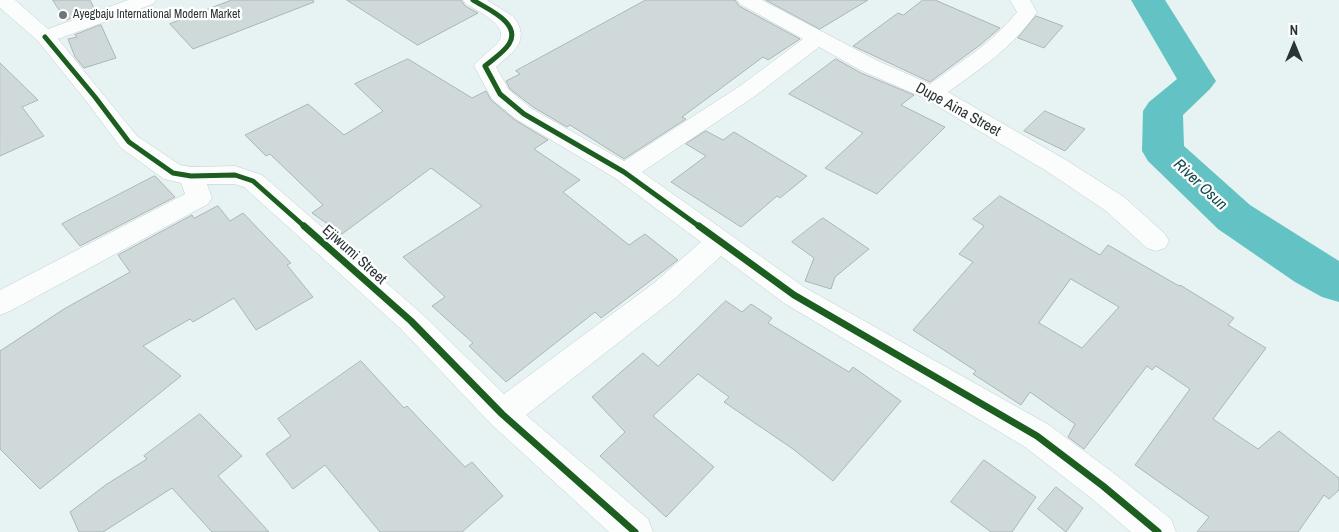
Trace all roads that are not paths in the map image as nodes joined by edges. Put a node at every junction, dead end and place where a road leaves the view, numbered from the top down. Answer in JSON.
{"nodes":[{"id":1,"x":3,"y":0,"type":"edge"},
{"id":2,"x":146,"y":0,"type":"edge"},
{"id":3,"x":473,"y":0,"type":"edge"},
{"id":4,"x":747,"y":0,"type":"edge"},
{"id":5,"x":1020,"y":0,"type":"edge"},
{"id":6,"x":45,"y":37,"type":"junction"},
{"id":7,"x":818,"y":37,"type":"junction"},
{"id":8,"x":932,"y":93,"type":"junction"},
{"id":9,"x":624,"y":172,"type":"junction"},
{"id":10,"x":191,"y":176,"type":"junction"},
{"id":11,"x":1156,"y":240,"type":"dead end"},
{"id":12,"x":719,"y":242,"type":"junction"},
{"id":13,"x":0,"y":303,"type":"edge"},
{"id":14,"x":502,"y":414,"type":"junction"},
{"id":15,"x":636,"y":532,"type":"edge"},
{"id":16,"x":1158,"y":532,"type":"edge"}],
"edges":[{"from":1,"to":6,"type":"street","name":"Ejiwumi Street"},
{"from":2,"to":6,"type":"street"},
{"from":3,"to":9,"type":"street"},
{"from":4,"to":7,"type":"street","name":"Dupe Aina Street"},
{"from":5,"to":8,"type":"street"},
{"from":6,"to":10,"type":"street","name":"Ejiwumi Street"},
{"from":7,"to":8,"type":"street","name":"Dupe Aina Street"},
{"from":7,"to":9,"type":"street"},
{"from":8,"to":11,"type":"street","name":"Dupe Aina Street"},
{"from":9,"to":12,"type":"street"},
{"from":10,"to":13,"type":"street"},
{"from":10,"to":14,"type":"street","name":"Ejiwumi Street"},
{"from":12,"to":14,"type":"street"},
{"from":12,"to":16,"type":"street"},
{"from":14,"to":15,"type":"street","name":"Ejiwumi Street"}]}
